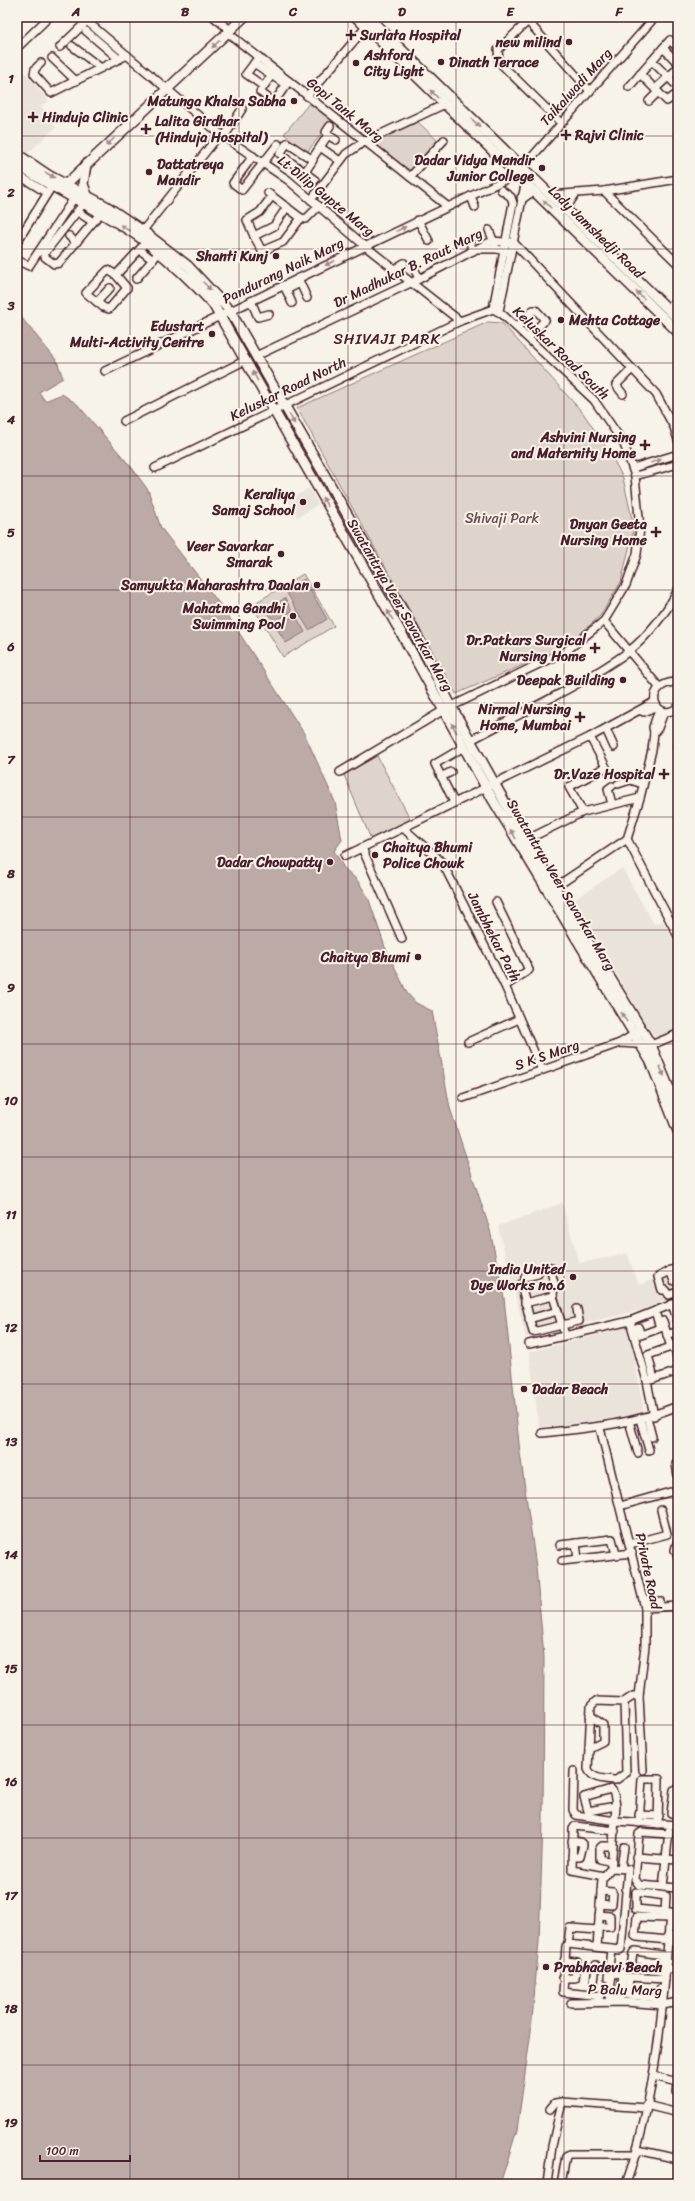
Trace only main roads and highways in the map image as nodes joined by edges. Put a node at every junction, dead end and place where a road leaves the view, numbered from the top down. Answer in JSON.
{"nodes":[{"id":1,"x":244,"y":17,"type":"edge"},
{"id":2,"x":356,"y":17,"type":"edge"},
{"id":3,"x":368,"y":17,"type":"edge"},
{"id":4,"x":17,"y":154,"type":"edge"},
{"id":5,"x":17,"y":164,"type":"edge"},
{"id":6,"x":86,"y":164,"type":"junction"},
{"id":7,"x":522,"y":172,"type":"junction"},
{"id":8,"x":21,"y":177,"type":"edge"},
{"id":9,"x":63,"y":187,"type":"junction"},
{"id":10,"x":535,"y":192,"type":"junction"},
{"id":11,"x":87,"y":198,"type":"junction"},
{"id":12,"x":522,"y":201,"type":"road end"},
{"id":13,"x":158,"y":253,"type":"junction"},
{"id":14,"x":678,"y":319,"type":"edge"},
{"id":15,"x":678,"y":332,"type":"edge"},
{"id":16,"x":448,"y":708,"type":"junction"},
{"id":17,"x":638,"y":1032,"type":"junction"},
{"id":18,"x":678,"y":1110,"type":"edge"},
{"id":19,"x":678,"y":1131,"type":"edge"}],
"edges":[{"from":1,"to":6,"type":"main road","one_way":true},
{"from":7,"to":2,"type":"main road","name":"Lady Jamshedji Road","one_way":true},
{"from":3,"to":7,"type":"main road","name":"Lady Jamshedji Road","one_way":true},
{"from":4,"to":9,"type":"main road","name":"Swatantrya Veer Savarkar Marg","one_way":true},
{"from":5,"to":8,"type":"main road","name":"Swatantrya Veer Savarkar Marg"},
{"from":6,"to":9,"type":"main road"},
{"from":6,"to":11,"type":"main road"},
{"from":7,"to":10,"type":"main road","name":"Lady Jamshedji Road"},
{"from":7,"to":14,"type":"main road","name":"Lady Jamshedji Road"},
{"from":8,"to":9,"type":"main road","name":"Swatantrya Veer Savarkar Marg"},
{"from":9,"to":11,"type":"main road","name":"Swatantrya Veer Savarkar Marg"},
{"from":9,"to":11,"type":"main road","name":"Swatantrya Veer Savarkar Marg"},
{"from":10,"to":12,"type":"main road"},
{"from":15,"to":10,"type":"main road","name":"Lady Jamshedji Road","one_way":true},
{"from":11,"to":13,"type":"main road","name":"Swatantrya Veer Savarkar Marg"},
{"from":16,"to":13,"type":"main road","name":"Swatantrya Veer Savarkar Marg","one_way":true},
{"from":13,"to":16,"type":"main road","name":"Swatantrya Veer Savarkar Marg","one_way":true},
{"from":17,"to":16,"type":"main road","name":"Swatantrya Veer Savarkar Marg","one_way":true},
{"from":16,"to":17,"type":"main road","name":"Swatantrya Veer Savarkar Marg"},
{"from":17,"to":18,"type":"main road","name":"Swatantrya Veer Savarkar Marg","one_way":true},
{"from":17,"to":19,"type":"main road","name":"Swatantrya Veer Savarkar Marg"}]}
